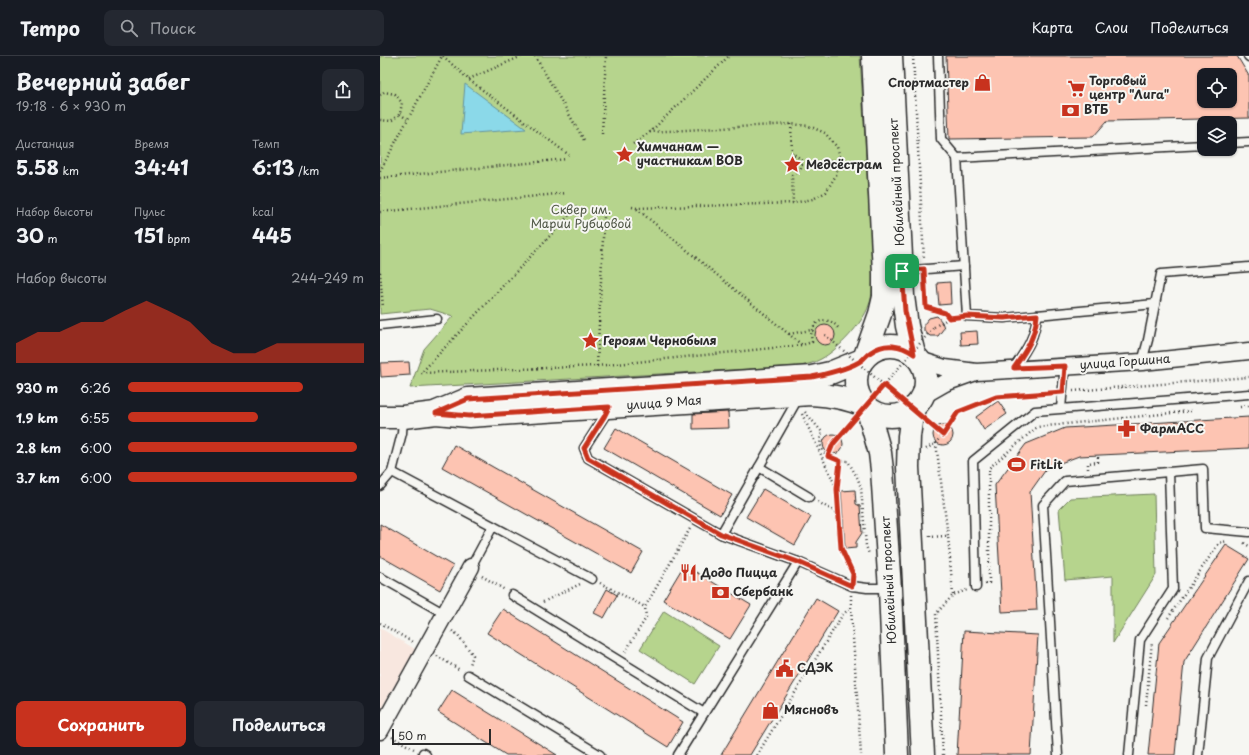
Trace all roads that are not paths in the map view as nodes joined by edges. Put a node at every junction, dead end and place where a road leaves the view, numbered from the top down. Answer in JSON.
{"nodes":[{"id":1,"x":873,"y":56,"type":"edge"},
{"id":2,"x":891,"y":56,"type":"edge"},
{"id":3,"x":938,"y":56,"type":"edge"},
{"id":4,"x":1249,"y":142,"type":"edge"},
{"id":5,"x":1237,"y":143,"type":"edge"},
{"id":6,"x":1197,"y":145,"type":"edge"},
{"id":7,"x":957,"y":158,"type":"junction"},
{"id":8,"x":964,"y":266,"type":"junction"},
{"id":9,"x":1249,"y":267,"type":"edge"},
{"id":10,"x":902,"y":271,"type":"junction"},
{"id":11,"x":1155,"y":304,"type":"junction"},
{"id":12,"x":1037,"y":315,"type":"junction"},
{"id":13,"x":437,"y":319,"type":"dead end"},
{"id":14,"x":380,"y":325,"type":"edge"},
{"id":15,"x":1249,"y":351,"type":"edge"},
{"id":16,"x":917,"y":357,"type":"junction"},
{"id":17,"x":864,"y":358,"type":"junction"},
{"id":18,"x":1142,"y":362,"type":"junction"},
{"id":19,"x":1065,"y":366,"type":"junction"},
{"id":20,"x":1014,"y":368,"type":"junction"},
{"id":21,"x":976,"y":372,"type":"junction"},
{"id":22,"x":1249,"y":394,"type":"edge"},
{"id":23,"x":918,"y":401,"type":"junction"},
{"id":24,"x":796,"y":402,"type":"road end"},
{"id":25,"x":609,"y":407,"type":"junction"},
{"id":26,"x":866,"y":407,"type":"junction"},
{"id":27,"x":1061,"y":408,"type":"junction"},
{"id":28,"x":436,"y":413,"type":"junction"},
{"id":29,"x":403,"y":417,"type":"junction"},
{"id":30,"x":380,"y":418,"type":"edge"},
{"id":31,"x":759,"y":467,"type":"junction"},
{"id":32,"x":392,"y":472,"type":"junction"},
{"id":33,"x":1169,"y":472,"type":"junction"},
{"id":34,"x":380,"y":486,"type":"edge"},
{"id":35,"x":809,"y":496,"type":"road end"},
{"id":36,"x":493,"y":526,"type":"junction"},
{"id":37,"x":1249,"y":532,"type":"edge"},
{"id":38,"x":721,"y":534,"type":"junction"},
{"id":39,"x":798,"y":562,"type":"junction"},
{"id":40,"x":470,"y":568,"type":"joint"},
{"id":41,"x":380,"y":577,"type":"edge"},
{"id":42,"x":592,"y":578,"type":"road end"},
{"id":43,"x":1249,"y":581,"type":"edge"},
{"id":44,"x":976,"y":587,"type":"road end"},
{"id":45,"x":890,"y":588,"type":"junction"},
{"id":46,"x":512,"y":595,"type":"road end"},
{"id":47,"x":442,"y":618,"type":"junction"},
{"id":48,"x":468,"y":675,"type":"road end"},
{"id":49,"x":704,"y":713,"type":"junction"},
{"id":50,"x":380,"y":730,"type":"edge"},
{"id":51,"x":600,"y":755,"type":"edge"},
{"id":52,"x":678,"y":755,"type":"edge"},
{"id":53,"x":897,"y":755,"type":"edge"},
{"id":54,"x":923,"y":755,"type":"edge"},
{"id":55,"x":1058,"y":755,"type":"edge"},
{"id":56,"x":1129,"y":755,"type":"edge"},
{"id":57,"x":1198,"y":755,"type":"edge"}],
"edges":[{"from":1,"to":17,"type":"main road","name":"Юбилейный проспект"},
{"from":2,"to":10,"type":"main road","name":"Юбилейный проспект"},
{"from":3,"to":7,"type":"lane"},
{"from":4,"to":5,"type":"lane"},
{"from":6,"to":7,"type":"lane"},
{"from":7,"to":8,"type":"lane"},
{"from":8,"to":10,"type":"lane"},
{"from":8,"to":12,"type":"lane"},
{"from":9,"to":11,"type":"lane"},
{"from":10,"to":16,"type":"main road","name":"Юбилейный проспект"},
{"from":11,"to":12,"type":"lane"},
{"from":11,"to":18,"type":"lane"},
{"from":12,"to":20,"type":"lane"},
{"from":13,"to":14,"type":"lane"},
{"from":15,"to":18,"type":"street","name":"улица Горшина"},
{"from":16,"to":17,"type":"main road"},
{"from":16,"to":21,"type":"street","name":"улица Горшина"},
{"from":16,"to":23,"type":"main road","name":"Юбилейный проспект"},
{"from":17,"to":26,"type":"main road","name":"Юбилейный проспект"},
{"from":17,"to":28,"type":"main road","name":"улица 9 Мая"},
{"from":18,"to":19,"type":"street","name":"улица Горшина"},
{"from":19,"to":20,"type":"street","name":"улица Горшина"},
{"from":19,"to":27,"type":"lane"},
{"from":20,"to":21,"type":"street","name":"улица Горшина"},
{"from":21,"to":23,"type":"street","name":"улица Горшина"},
{"from":22,"to":27,"type":"lane"},
{"from":23,"to":26,"type":"main road"},
{"from":23,"to":54,"type":"main road","name":"Юбилейный проспект"},
{"from":24,"to":31,"type":"lane"},
{"from":25,"to":26,"type":"main road","name":"улица 9 Мая"},
{"from":25,"to":28,"type":"main road","name":"улица 9 Мая"},
{"from":25,"to":38,"type":"lane"},
{"from":26,"to":45,"type":"main road","name":"Юбилейный проспект"},
{"from":27,"to":44,"type":"lane"},
{"from":28,"to":29,"type":"main road","name":"улица 9 Мая"},
{"from":29,"to":30,"type":"main road","name":"улица 9 Мая"},
{"from":29,"to":32,"type":"lane"},
{"from":31,"to":35,"type":"lane"},
{"from":31,"to":38,"type":"lane"},
{"from":32,"to":34,"type":"lane"},
{"from":32,"to":36,"type":"lane"},
{"from":33,"to":37,"type":"lane"},
{"from":33,"to":55,"type":"lane"},
{"from":33,"to":56,"type":"lane"},
{"from":36,"to":40,"type":"lane"},
{"from":36,"to":42,"type":"lane"},
{"from":38,"to":39,"type":"lane"},
{"from":39,"to":45,"type":"lane"},
{"from":39,"to":49,"type":"lane"},
{"from":40,"to":47,"type":"street"},
{"from":41,"to":47,"type":"lane"},
{"from":43,"to":57,"type":"lane"},
{"from":45,"to":53,"type":"main road","name":"Юбилейный проспект"},
{"from":46,"to":49,"type":"lane"},
{"from":47,"to":50,"type":"street"},
{"from":48,"to":51,"type":"lane"},
{"from":49,"to":52,"type":"lane"}]}
